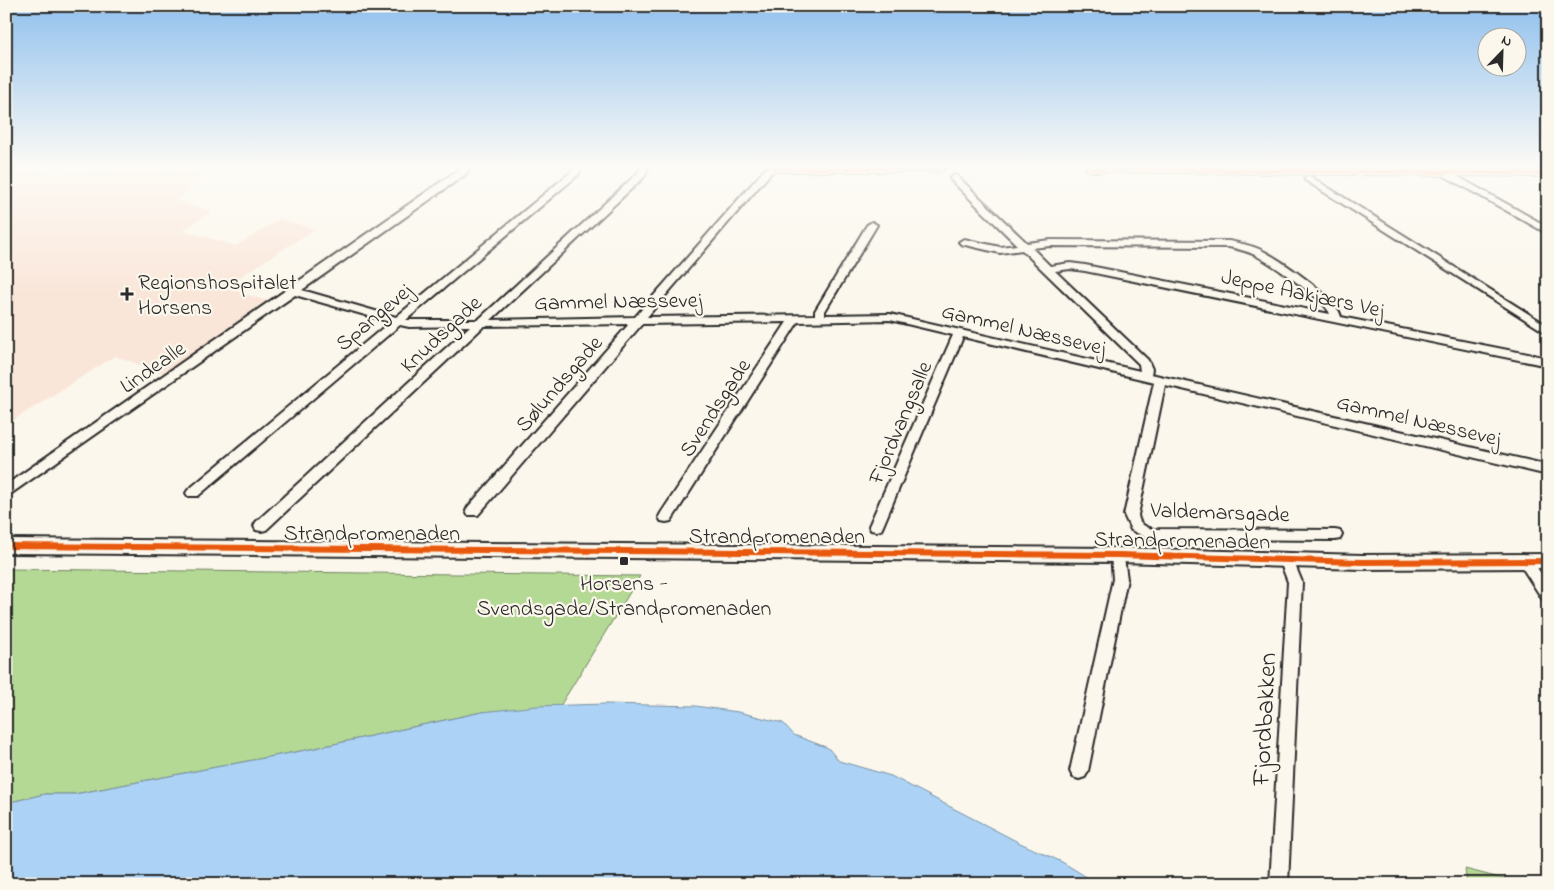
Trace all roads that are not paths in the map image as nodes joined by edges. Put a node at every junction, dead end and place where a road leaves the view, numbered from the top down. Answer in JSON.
{"nodes":[{"id":1,"x":410,"y":210,"type":"edge"},
{"id":2,"x":532,"y":210,"type":"edge"},
{"id":3,"x":604,"y":210,"type":"edge"},
{"id":4,"x":734,"y":210,"type":"edge"},
{"id":5,"x":987,"y":210,"type":"edge"},
{"id":6,"x":1357,"y":210,"type":"edge"},
{"id":7,"x":1511,"y":210,"type":"edge"},
{"id":8,"x":872,"y":224,"type":"dead end"},
{"id":9,"x":1548,"y":230,"type":"edge"},
{"id":10,"x":964,"y":242,"type":"dead end"},
{"id":11,"x":1025,"y":246,"type":"junction"},
{"id":12,"x":1049,"y":270,"type":"junction"},
{"id":13,"x":294,"y":291,"type":"junction"},
{"id":14,"x":820,"y":317,"type":"junction"},
{"id":15,"x":792,"y":318,"type":"junction"},
{"id":16,"x":1336,"y":319,"type":"junction"},
{"id":17,"x":639,"y":320,"type":"junction"},
{"id":18,"x":398,"y":322,"type":"junction"},
{"id":19,"x":482,"y":322,"type":"junction"},
{"id":20,"x":1548,"y":331,"type":"edge"},
{"id":21,"x":959,"y":334,"type":"junction"},
{"id":22,"x":1548,"y":362,"type":"edge"},
{"id":23,"x":1146,"y":376,"type":"junction"},
{"id":24,"x":1160,"y":380,"type":"junction"},
{"id":25,"x":1548,"y":470,"type":"edge"},
{"id":26,"x":6,"y":492,"type":"edge"},
{"id":27,"x":193,"y":493,"type":"dead end"},
{"id":28,"x":473,"y":511,"type":"dead end"},
{"id":29,"x":666,"y":517,"type":"dead end"},
{"id":30,"x":261,"y":526,"type":"dead end"},
{"id":31,"x":876,"y":526,"type":"dead end"},
{"id":32,"x":1335,"y":535,"type":"dead end"},
{"id":33,"x":6,"y":546,"type":"edge"},
{"id":34,"x":1118,"y":555,"type":"junction"},
{"id":35,"x":1286,"y":559,"type":"junction"},
{"id":36,"x":1525,"y":561,"type":"junction"},
{"id":37,"x":1548,"y":561,"type":"edge"},
{"id":38,"x":1548,"y":596,"type":"edge"},
{"id":39,"x":1079,"y":771,"type":"dead end"},
{"id":40,"x":1279,"y":884,"type":"edge"}],
"edges":[{"from":1,"to":13,"type":"street","name":"Lindealle"},
{"from":2,"to":18,"type":"street","name":"Spangevej"},
{"from":3,"to":19,"type":"street","name":"Knudsgade"},
{"from":4,"to":17,"type":"street","name":"Sølundsgade"},
{"from":5,"to":11,"type":"street"},
{"from":6,"to":20,"type":"street"},
{"from":7,"to":9,"type":"street"},
{"from":8,"to":14,"type":"street"},
{"from":10,"to":11,"type":"street"},
{"from":11,"to":12,"type":"street"},
{"from":11,"to":16,"type":"street"},
{"from":12,"to":16,"type":"street","name":"Jeppe Aakjærs Vej"},
{"from":12,"to":23,"type":"street"},
{"from":13,"to":18,"type":"street","name":"Gammel Næssevej"},
{"from":13,"to":26,"type":"street","name":"Lindealle"},
{"from":14,"to":15,"type":"street","name":"Gammel Næssevej"},
{"from":14,"to":21,"type":"street","name":"Gammel Næssevej"},
{"from":15,"to":17,"type":"street","name":"Gammel Næssevej"},
{"from":15,"to":29,"type":"street","name":"Svendsgade"},
{"from":16,"to":22,"type":"street","name":"Jeppe Aakjærs Vej"},
{"from":17,"to":19,"type":"street","name":"Gammel Næssevej"},
{"from":17,"to":28,"type":"street","name":"Sølundsgade"},
{"from":18,"to":19,"type":"street","name":"Gammel Næssevej"},
{"from":18,"to":27,"type":"street","name":"Spangevej"},
{"from":19,"to":30,"type":"street","name":"Knudsgade"},
{"from":21,"to":23,"type":"street","name":"Gammel Næssevej"},
{"from":21,"to":31,"type":"street","name":"Fjordvangsalle"},
{"from":23,"to":24,"type":"street","name":"Gammel Næssevej"},
{"from":24,"to":25,"type":"street","name":"Gammel Næssevej"},
{"from":24,"to":32,"type":"street","name":"Valdemarsgade"},
{"from":33,"to":34,"type":"street","name":"Strandpromenaden"},
{"from":34,"to":35,"type":"street","name":"Strandpromenaden"},
{"from":34,"to":39,"type":"street"},
{"from":35,"to":36,"type":"street","name":"Strandpromenaden"},
{"from":35,"to":40,"type":"street","name":"Fjordbakken"},
{"from":36,"to":37,"type":"street","name":"Strandpromenaden"},
{"from":36,"to":38,"type":"street"}]}
